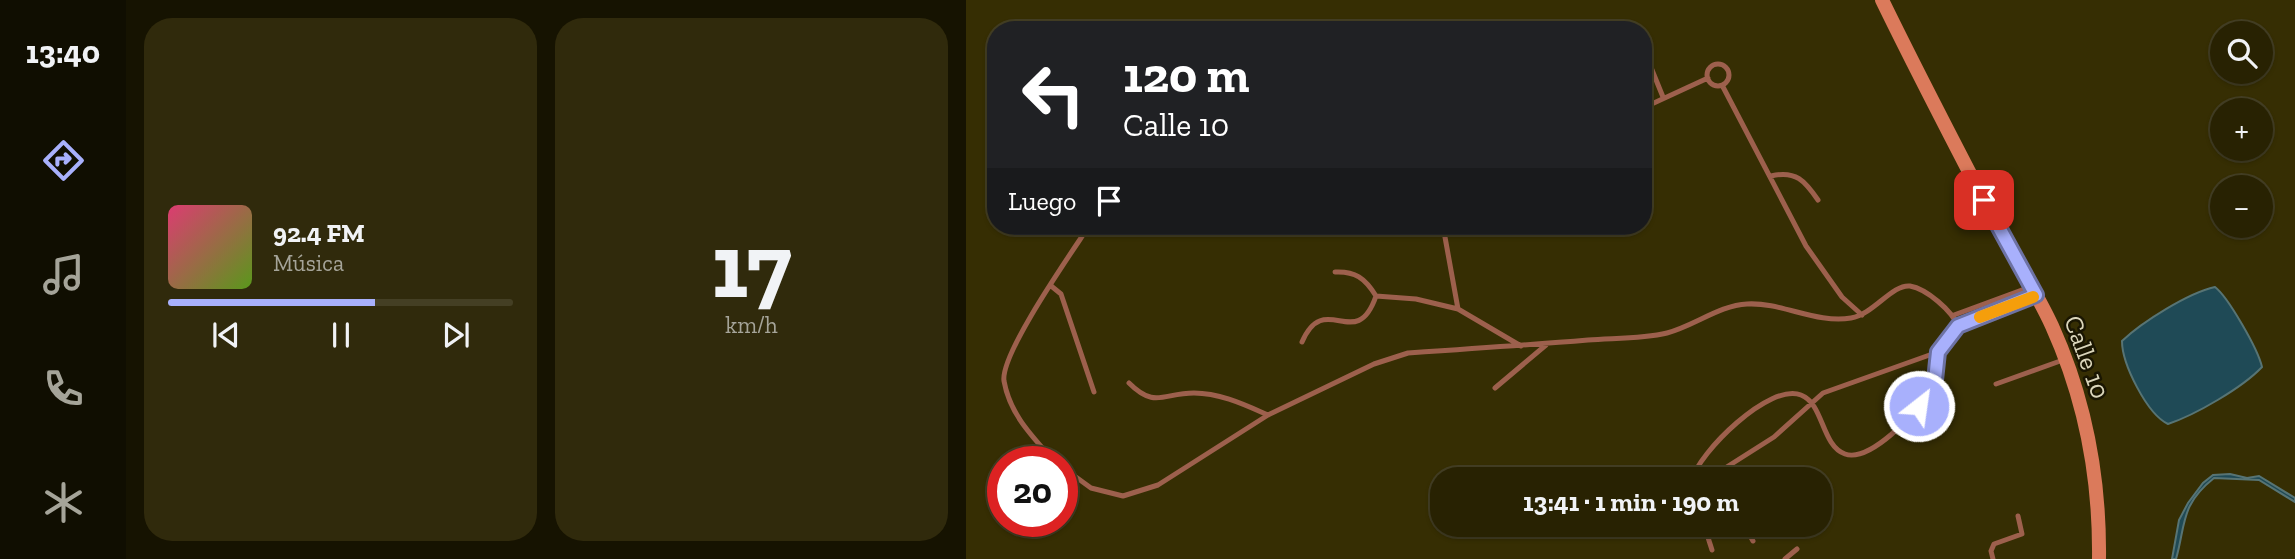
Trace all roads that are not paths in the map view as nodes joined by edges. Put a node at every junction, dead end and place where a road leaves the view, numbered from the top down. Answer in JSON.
{"nodes":[{"id":1,"x":1882,"y":0,"type":"edge"},
{"id":2,"x":1652,"y":70,"type":"edge"},
{"id":3,"x":1708,"y":78,"type":"junction"},
{"id":4,"x":1722,"y":85,"type":"junction"},
{"id":5,"x":1663,"y":97,"type":"junction"},
{"id":6,"x":1652,"y":103,"type":"edge"},
{"id":7,"x":1771,"y":176,"type":"junction"},
{"id":8,"x":1818,"y":200,"type":"dead end"},
{"id":9,"x":1083,"y":235,"type":"edge"},
{"id":10,"x":1445,"y":235,"type":"edge"},
{"id":11,"x":1335,"y":272,"type":"dead end"},
{"id":12,"x":1051,"y":285,"type":"junction"},
{"id":13,"x":2034,"y":291,"type":"junction"},
{"id":14,"x":1376,"y":296,"type":"junction"},
{"id":15,"x":1458,"y":309,"type":"junction"},
{"id":16,"x":1862,"y":315,"type":"junction"},
{"id":17,"x":1954,"y":315,"type":"junction"},
{"id":18,"x":1958,"y":326,"type":"junction"},
{"id":19,"x":1302,"y":342,"type":"dead end"},
{"id":20,"x":1548,"y":344,"type":"junction"},
{"id":21,"x":1522,"y":346,"type":"junction"},
{"id":22,"x":1938,"y":352,"type":"junction"},
{"id":23,"x":2066,"y":359,"type":"junction"},
{"id":24,"x":1129,"y":383,"type":"dead end"},
{"id":25,"x":1996,"y":384,"type":"dead end"},
{"id":26,"x":1495,"y":388,"type":"dead end"},
{"id":27,"x":1094,"y":392,"type":"dead end"},
{"id":28,"x":1811,"y":402,"type":"junction"},
{"id":29,"x":1268,"y":415,"type":"junction"},
{"id":30,"x":1041,"y":446,"type":"edge"},
{"id":31,"x":1696,"y":467,"type":"edge"},
{"id":32,"x":1727,"y":467,"type":"edge"},
{"id":33,"x":1078,"y":479,"type":"edge"},
{"id":34,"x":2018,"y":516,"type":"dead end"},
{"id":35,"x":1708,"y":537,"type":"edge"},
{"id":36,"x":1751,"y":537,"type":"edge"},
{"id":37,"x":1753,"y":541,"type":"dead end"},
{"id":38,"x":1712,"y":550,"type":"dead end"},
{"id":39,"x":1797,"y":550,"type":"dead end"},
{"id":40,"x":1785,"y":559,"type":"edge"},
{"id":41,"x":1993,"y":559,"type":"edge"},
{"id":42,"x":2099,"y":559,"type":"edge"}],
"edges":[{"from":1,"to":13,"type":"main road","name":"Calle 10"},
{"from":2,"to":5,"type":"lane"},
{"from":3,"to":4,"type":"lane"},
{"from":3,"to":4,"type":"lane"},
{"from":3,"to":5,"type":"lane"},
{"from":4,"to":7,"type":"lane"},
{"from":5,"to":6,"type":"lane"},
{"from":7,"to":8,"type":"lane"},
{"from":7,"to":16,"type":"lane"},
{"from":9,"to":12,"type":"lane"},
{"from":10,"to":15,"type":"lane"},
{"from":11,"to":14,"type":"lane"},
{"from":12,"to":27,"type":"lane"},
{"from":12,"to":30,"type":"lane"},
{"from":13,"to":17,"type":"lane"},
{"from":13,"to":18,"type":"lane"},
{"from":13,"to":23,"type":"main road","name":"Calle 10"},
{"from":14,"to":15,"type":"lane"},
{"from":14,"to":19,"type":"lane"},
{"from":15,"to":21,"type":"lane"},
{"from":16,"to":17,"type":"lane"},
{"from":16,"to":20,"type":"lane"},
{"from":17,"to":18,"type":"lane"},
{"from":18,"to":22,"type":"lane"},
{"from":20,"to":21,"type":"lane"},
{"from":20,"to":26,"type":"lane"},
{"from":21,"to":29,"type":"lane"},
{"from":22,"to":28,"type":"lane"},
{"from":22,"to":28,"type":"lane"},
{"from":23,"to":25,"type":"lane"},
{"from":23,"to":42,"type":"main road","name":"Calle 10"},
{"from":24,"to":29,"type":"lane"},
{"from":28,"to":31,"type":"lane"},
{"from":28,"to":32,"type":"lane"},
{"from":29,"to":33,"type":"lane"},
{"from":34,"to":41,"type":"lane"},
{"from":35,"to":38,"type":"lane"},
{"from":36,"to":37,"type":"lane"},
{"from":39,"to":40,"type":"lane"}]}
